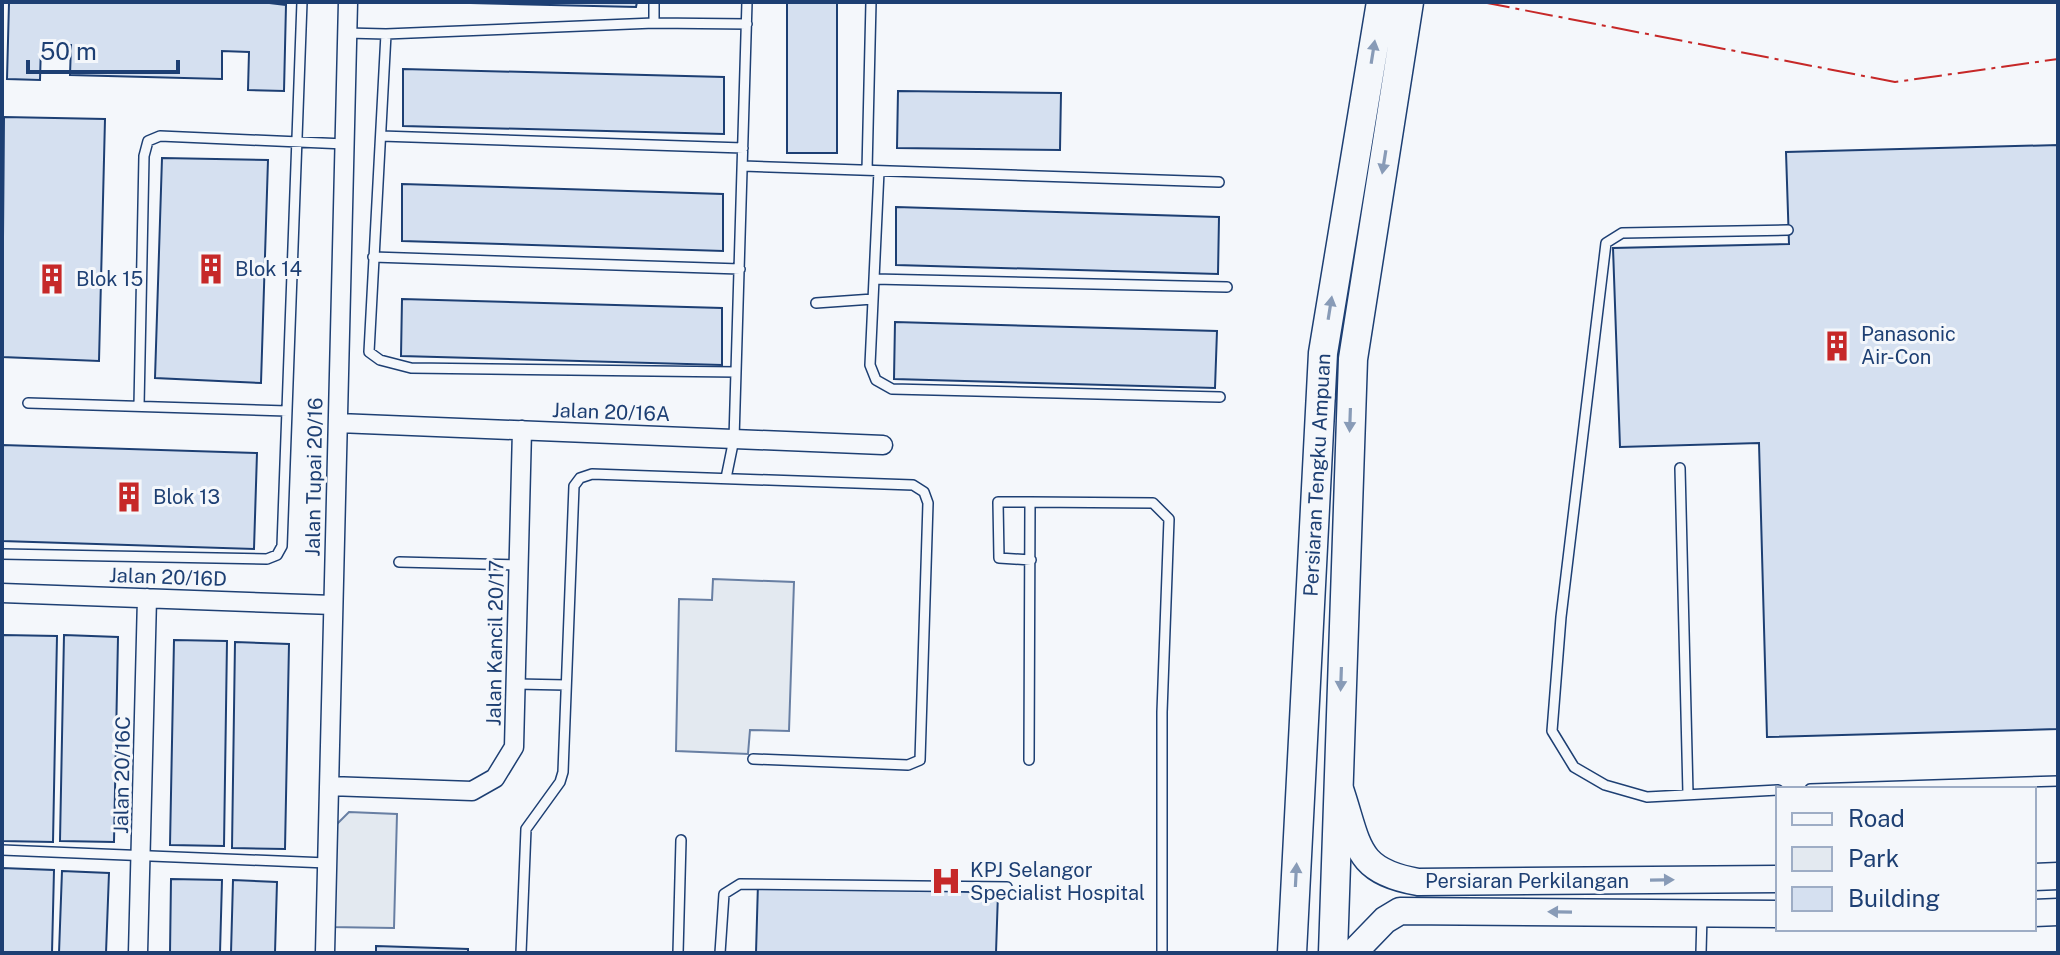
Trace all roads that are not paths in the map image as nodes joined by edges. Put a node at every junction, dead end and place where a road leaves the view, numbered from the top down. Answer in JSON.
{"nodes":[{"id":1,"x":302,"y":2,"type":"edge"},
{"id":2,"x":348,"y":2,"type":"edge"},
{"id":3,"x":654,"y":2,"type":"edge"},
{"id":4,"x":747,"y":2,"type":"edge"},
{"id":5,"x":871,"y":2,"type":"edge"},
{"id":6,"x":1381,"y":2,"type":"edge"},
{"id":7,"x":1409,"y":2,"type":"edge"},
{"id":8,"x":654,"y":23,"type":"junction"},
{"id":9,"x":747,"y":24,"type":"junction"},
{"id":10,"x":347,"y":33,"type":"junction"},
{"id":11,"x":386,"y":34,"type":"junction"},
{"id":12,"x":381,"y":136,"type":"junction"},
{"id":13,"x":297,"y":144,"type":"junction"},
{"id":14,"x":345,"y":144,"type":"junction"},
{"id":15,"x":743,"y":148,"type":"junction"},
{"id":16,"x":743,"y":166,"type":"junction"},
{"id":17,"x":867,"y":170,"type":"junction"},
{"id":18,"x":879,"y":171,"type":"junction"},
{"id":19,"x":1219,"y":182,"type":"dead end"},
{"id":20,"x":1788,"y":230,"type":"dead end"},
{"id":21,"x":373,"y":257,"type":"junction"},
{"id":22,"x":740,"y":269,"type":"junction"},
{"id":23,"x":874,"y":279,"type":"junction"},
{"id":24,"x":1227,"y":287,"type":"dead end"},
{"id":25,"x":873,"y":299,"type":"junction"},
{"id":26,"x":816,"y":303,"type":"dead end"},
{"id":27,"x":736,"y":372,"type":"junction"},
{"id":28,"x":1220,"y":397,"type":"dead end"},
{"id":29,"x":28,"y":403,"type":"dead end"},
{"id":30,"x":139,"y":406,"type":"junction"},
{"id":31,"x":287,"y":411,"type":"junction"},
{"id":32,"x":338,"y":423,"type":"junction"},
{"id":33,"x":522,"y":430,"type":"junction"},
{"id":34,"x":734,"y":439,"type":"junction"},
{"id":35,"x":883,"y":445,"type":"dead end"},
{"id":36,"x":1680,"y":468,"type":"dead end"},
{"id":37,"x":726,"y":478,"type":"junction"},
{"id":38,"x":1030,"y":502,"type":"junction"},
{"id":39,"x":2,"y":554,"type":"edge"},
{"id":40,"x":1031,"y":560,"type":"junction"},
{"id":41,"x":399,"y":562,"type":"dead end"},
{"id":42,"x":519,"y":565,"type":"junction"},
{"id":43,"x":2,"y":593,"type":"edge"},
{"id":44,"x":147,"y":598,"type":"junction"},
{"id":45,"x":333,"y":605,"type":"junction"},
{"id":46,"x":516,"y":684,"type":"junction"},
{"id":47,"x":566,"y":685,"type":"junction"},
{"id":48,"x":753,"y":759,"type":"dead end"},
{"id":49,"x":1029,"y":760,"type":"dead end"},
{"id":50,"x":1337,"y":781,"type":"junction"},
{"id":51,"x":2058,"y":781,"type":"edge"},
{"id":52,"x":329,"y":786,"type":"junction"},
{"id":53,"x":1872,"y":787,"type":"edge"},
{"id":54,"x":1776,"y":790,"type":"edge"},
{"id":55,"x":1688,"y":794,"type":"junction"},
{"id":56,"x":681,"y":840,"type":"dead end"},
{"id":57,"x":2,"y":850,"type":"edge"},
{"id":58,"x":142,"y":856,"type":"junction"},
{"id":59,"x":327,"y":863,"type":"junction"},
{"id":60,"x":2058,"y":876,"type":"edge"},
{"id":61,"x":2036,"y":877,"type":"edge"},
{"id":62,"x":1776,"y":879,"type":"edge"},
{"id":63,"x":1007,"y":887,"type":"dead end"},
{"id":64,"x":2058,"y":912,"type":"edge"},
{"id":65,"x":2036,"y":913,"type":"edge"},
{"id":66,"x":1776,"y":914,"type":"edge"},
{"id":67,"x":1702,"y":915,"type":"junction"},
{"id":68,"x":138,"y":953,"type":"edge"},
{"id":69,"x":325,"y":953,"type":"edge"},
{"id":70,"x":521,"y":953,"type":"edge"},
{"id":71,"x":678,"y":953,"type":"edge"},
{"id":72,"x":720,"y":953,"type":"edge"},
{"id":73,"x":1162,"y":953,"type":"edge"},
{"id":74,"x":1292,"y":953,"type":"edge"},
{"id":75,"x":1333,"y":953,"type":"edge"},
{"id":76,"x":1353,"y":953,"type":"edge"},
{"id":77,"x":1701,"y":953,"type":"edge"}],
"edges":[{"from":1,"to":13,"type":"lane"},
{"from":2,"to":10,"type":"street","name":"Jalan Tupai 20/16"},
{"from":3,"to":8,"type":"lane"},
{"from":4,"to":9,"type":"lane"},
{"from":5,"to":17,"type":"lane"},
{"from":74,"to":6,"type":"main road","name":"Persiaran Tengku Ampuan","one_way":true},
{"from":7,"to":50,"type":"main road","name":"Persiaran Tengku Ampuan","one_way":true},
{"from":8,"to":9,"type":"lane"},
{"from":8,"to":11,"type":"lane"},
{"from":9,"to":15,"type":"lane"},
{"from":10,"to":11,"type":"lane"},
{"from":10,"to":14,"type":"street","name":"Jalan Tupai 20/16"},
{"from":11,"to":12,"type":"lane"},
{"from":12,"to":15,"type":"lane"},
{"from":12,"to":21,"type":"lane"},
{"from":13,"to":14,"type":"lane"},
{"from":13,"to":30,"type":"lane"},
{"from":13,"to":31,"type":"lane"},
{"from":14,"to":32,"type":"street","name":"Jalan Tupai 20/16"},
{"from":15,"to":16,"type":"lane"},
{"from":16,"to":17,"type":"lane"},
{"from":16,"to":22,"type":"lane"},
{"from":17,"to":18,"type":"lane"},
{"from":18,"to":19,"type":"lane"},
{"from":18,"to":23,"type":"lane"},
{"from":20,"to":55,"type":"lane"},
{"from":21,"to":22,"type":"lane"},
{"from":21,"to":27,"type":"lane"},
{"from":22,"to":27,"type":"lane"},
{"from":23,"to":24,"type":"lane"},
{"from":23,"to":25,"type":"lane"},
{"from":25,"to":26,"type":"lane"},
{"from":25,"to":28,"type":"lane"},
{"from":27,"to":34,"type":"lane"},
{"from":29,"to":30,"type":"lane"},
{"from":30,"to":31,"type":"lane"},
{"from":31,"to":39,"type":"lane"},
{"from":32,"to":33,"type":"street","name":"Jalan 20/16A"},
{"from":32,"to":45,"type":"street","name":"Jalan Tupai 20/16"},
{"from":33,"to":34,"type":"street","name":"Jalan 20/16A"},
{"from":33,"to":42,"type":"street","name":"Jalan Kancil 20/17"},
{"from":34,"to":35,"type":"street","name":"Jalan 20/16A"},
{"from":34,"to":37,"type":"lane"},
{"from":36,"to":55,"type":"lane"},
{"from":37,"to":47,"type":"lane"},
{"from":37,"to":48,"type":"lane"},
{"from":38,"to":40,"type":"lane"},
{"from":38,"to":40,"type":"lane"},
{"from":38,"to":73,"type":"lane"},
{"from":40,"to":49,"type":"lane"},
{"from":41,"to":42,"type":"lane"},
{"from":42,"to":46,"type":"street","name":"Jalan Kancil 20/17"},
{"from":43,"to":44,"type":"street","name":"Jalan 20/16D"},
{"from":44,"to":45,"type":"street","name":"Jalan 20/16D"},
{"from":44,"to":58,"type":"street","name":"Jalan 20/16C"},
{"from":45,"to":52,"type":"street","name":"Jalan Tupai 20/16"},
{"from":46,"to":47,"type":"lane"},
{"from":46,"to":52,"type":"street","name":"Jalan Kancil 20/17"},
{"from":47,"to":70,"type":"lane"},
{"from":50,"to":62,"type":"main road","name":"Persiaran Perkilangan","one_way":true},
{"from":50,"to":75,"type":"main road","name":"Persiaran Tengku Ampuan"},
{"from":51,"to":53,"type":"lane"},
{"from":52,"to":59,"type":"street","name":"Jalan Tupai 20/16"},
{"from":54,"to":55,"type":"lane"},
{"from":56,"to":71,"type":"lane"},
{"from":57,"to":58,"type":"lane"},
{"from":58,"to":59,"type":"lane"},
{"from":58,"to":68,"type":"street","name":"Jalan 20/16C"},
{"from":59,"to":69,"type":"street","name":"Jalan Tupai 20/16"},
{"from":60,"to":61,"type":"main road"},
{"from":63,"to":72,"type":"lane"},
{"from":64,"to":65,"type":"main road"},
{"from":66,"to":67,"type":"main road"},
{"from":67,"to":76,"type":"main road","one_way":true},
{"from":67,"to":77,"type":"lane"}]}
